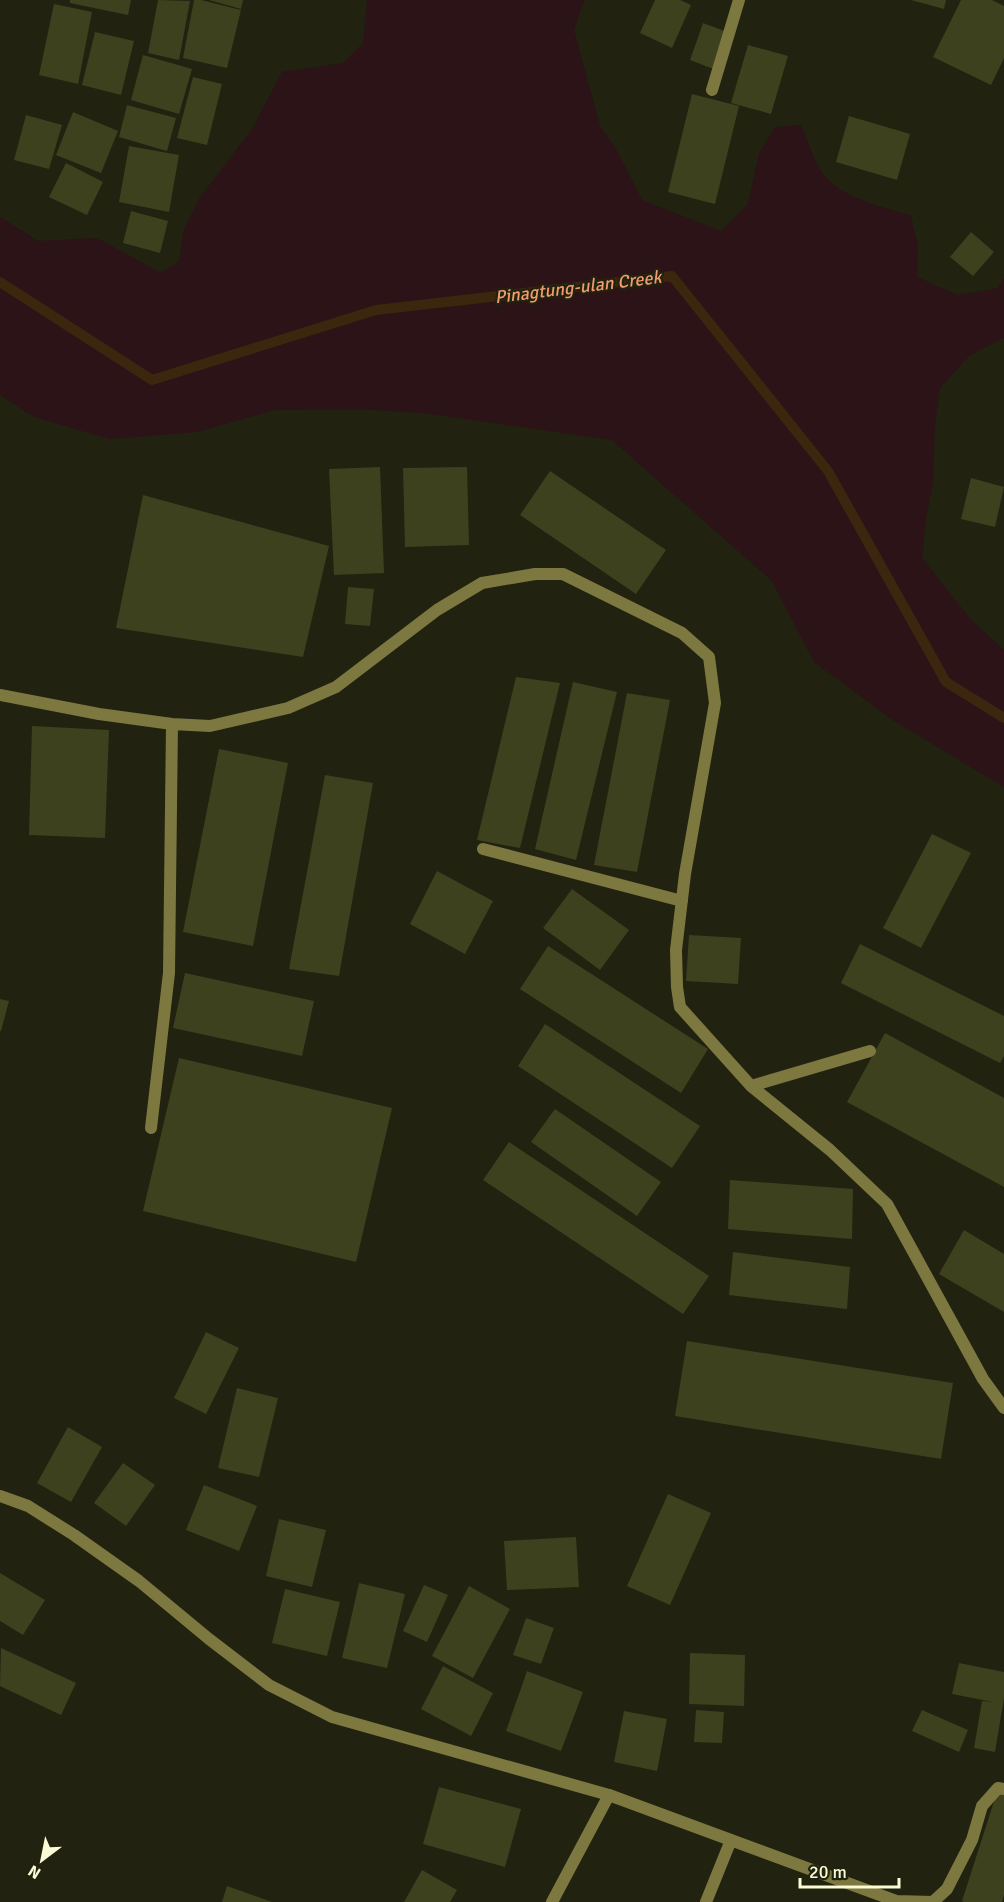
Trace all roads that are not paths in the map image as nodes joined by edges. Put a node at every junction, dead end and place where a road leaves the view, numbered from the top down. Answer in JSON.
{"nodes":[{"id":1,"x":739,"y":0,"type":"edge"},
{"id":2,"x":712,"y":90,"type":"dead end"},
{"id":3,"x":0,"y":695,"type":"edge"},
{"id":4,"x":172,"y":724,"type":"junction"},
{"id":5,"x":483,"y":849,"type":"dead end"},
{"id":6,"x":682,"y":902,"type":"junction"},
{"id":7,"x":870,"y":1051,"type":"dead end"},
{"id":8,"x":752,"y":1086,"type":"junction"},
{"id":9,"x":151,"y":1128,"type":"dead end"},
{"id":10,"x":1004,"y":1408,"type":"edge"},
{"id":11,"x":0,"y":1496,"type":"edge"},
{"id":12,"x":1004,"y":1789,"type":"edge"},
{"id":13,"x":609,"y":1795,"type":"junction"},
{"id":14,"x":731,"y":1840,"type":"junction"},
{"id":15,"x":552,"y":1902,"type":"edge"},
{"id":16,"x":706,"y":1902,"type":"edge"},
{"id":17,"x":932,"y":1902,"type":"edge"}],
"edges":[{"from":1,"to":2,"type":"street"},
{"from":3,"to":4,"type":"street"},
{"from":4,"to":6,"type":"street"},
{"from":4,"to":9,"type":"street"},
{"from":5,"to":6,"type":"street"},
{"from":6,"to":8,"type":"street"},
{"from":7,"to":8,"type":"street"},
{"from":8,"to":10,"type":"street"},
{"from":11,"to":13,"type":"street"},
{"from":12,"to":17,"type":"street"},
{"from":13,"to":14,"type":"street"},
{"from":13,"to":15,"type":"street"},
{"from":14,"to":16,"type":"street"},
{"from":14,"to":17,"type":"street"}]}
